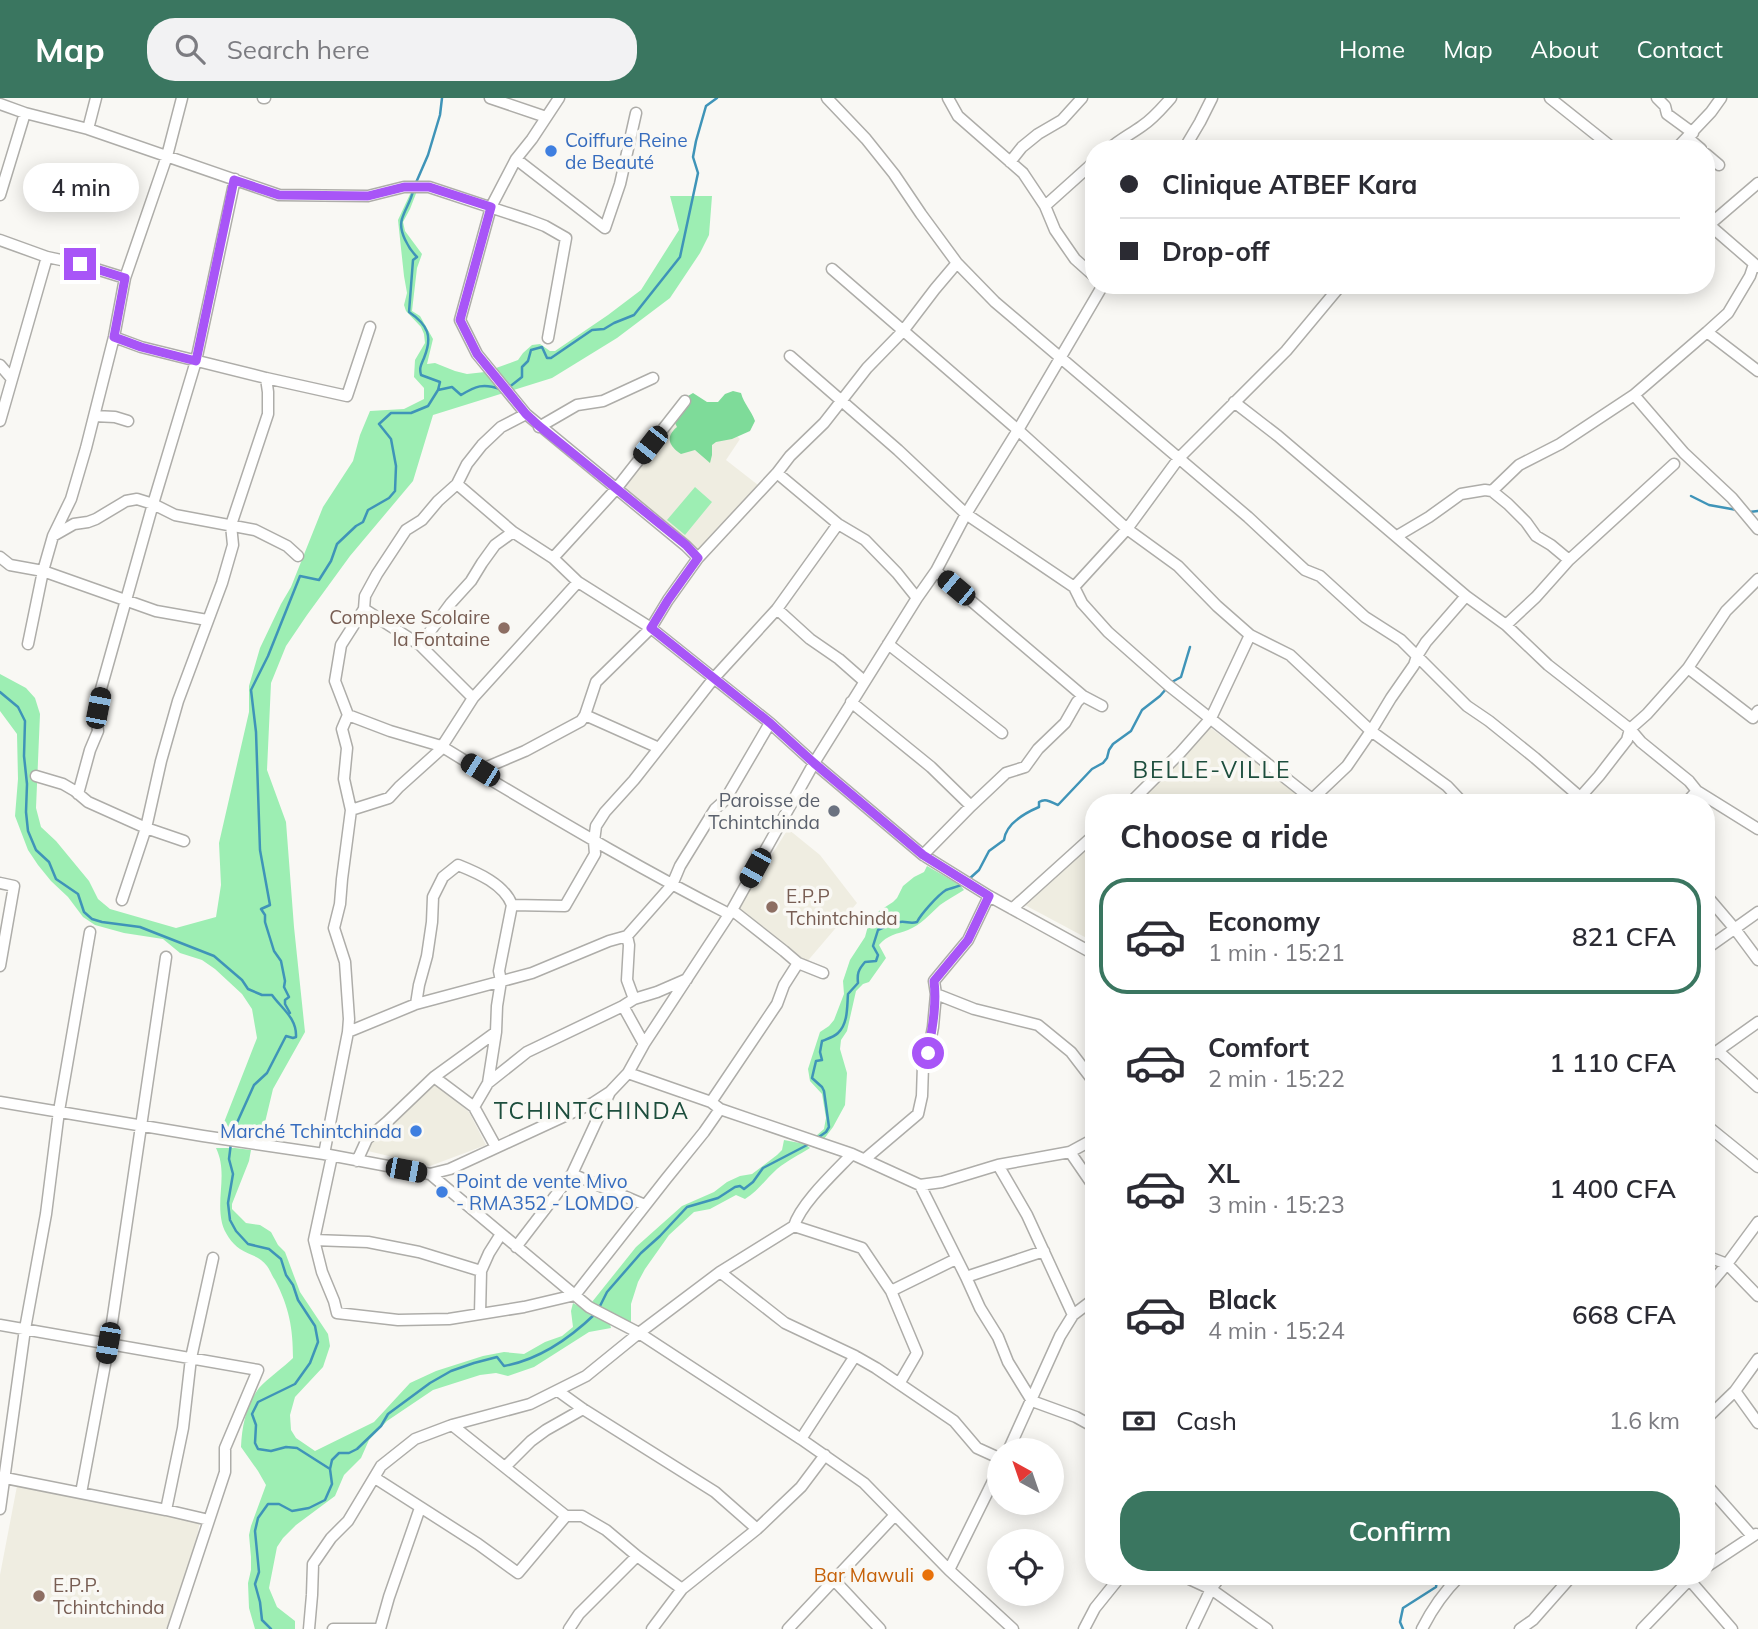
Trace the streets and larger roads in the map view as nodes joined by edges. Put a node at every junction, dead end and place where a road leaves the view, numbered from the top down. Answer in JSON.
{"nodes":[{"id":1,"x":96,"y":98,"type":"edge"},
{"id":2,"x":182,"y":98,"type":"edge"},
{"id":3,"x":490,"y":98,"type":"edge"},
{"id":4,"x":559,"y":98,"type":"edge"},
{"id":5,"x":827,"y":98,"type":"edge"},
{"id":6,"x":948,"y":98,"type":"edge"},
{"id":7,"x":1082,"y":98,"type":"edge"},
{"id":8,"x":1171,"y":98,"type":"edge"},
{"id":9,"x":1212,"y":98,"type":"edge"},
{"id":10,"x":1550,"y":98,"type":"edge"},
{"id":11,"x":1657,"y":98,"type":"edge"},
{"id":12,"x":1721,"y":98,"type":"edge"},
{"id":13,"x":0,"y":104,"type":"edge"},
{"id":14,"x":25,"y":113,"type":"junction"},
{"id":15,"x":636,"y":113,"type":"dead end"},
{"id":16,"x":546,"y":117,"type":"junction"},
{"id":17,"x":88,"y":129,"type":"junction"},
{"id":18,"x":1691,"y":136,"type":"junction"},
{"id":19,"x":1120,"y":140,"type":"edge"},
{"id":20,"x":1189,"y":140,"type":"edge"},
{"id":21,"x":1603,"y":140,"type":"edge"},
{"id":22,"x":1686,"y":140,"type":"edge"},
{"id":23,"x":1694,"y":140,"type":"edge"},
{"id":24,"x":167,"y":156,"type":"junction"},
{"id":25,"x":516,"y":159,"type":"junction"},
{"id":26,"x":1010,"y":162,"type":"junction"},
{"id":27,"x":1715,"y":162,"type":"edge"},
{"id":28,"x":1719,"y":165,"type":"dead end"},
{"id":29,"x":1085,"y":170,"type":"edge"},
{"id":30,"x":234,"y":180,"type":"junction"},
{"id":31,"x":1758,"y":183,"type":"edge"},
{"id":32,"x":0,"y":195,"type":"edge"},
{"id":33,"x":1045,"y":206,"type":"junction"},
{"id":34,"x":491,"y":207,"type":"junction"},
{"id":35,"x":1715,"y":217,"type":"edge"},
{"id":36,"x":1715,"y":229,"type":"edge"},
{"id":37,"x":0,"y":240,"type":"edge"},
{"id":38,"x":47,"y":257,"type":"junction"},
{"id":39,"x":957,"y":263,"type":"junction"},
{"id":40,"x":1756,"y":266,"type":"edge"},
{"id":41,"x":1085,"y":267,"type":"edge"},
{"id":42,"x":832,"y":269,"type":"dead end"},
{"id":43,"x":125,"y":278,"type":"junction"},
{"id":44,"x":1098,"y":294,"type":"edge"},
{"id":45,"x":1334,"y":294,"type":"edge"},
{"id":46,"x":370,"y":327,"type":"dead end"},
{"id":47,"x":903,"y":331,"type":"junction"},
{"id":48,"x":1707,"y":332,"type":"junction"},
{"id":49,"x":114,"y":337,"type":"junction"},
{"id":50,"x":548,"y":338,"type":"dead end"},
{"id":51,"x":790,"y":356,"type":"dead end"},
{"id":52,"x":1060,"y":359,"type":"junction"},
{"id":53,"x":196,"y":361,"type":"junction"},
{"id":54,"x":0,"y":365,"type":"edge"},
{"id":55,"x":1758,"y":371,"type":"edge"},
{"id":56,"x":653,"y":378,"type":"dead end"},
{"id":57,"x":12,"y":379,"type":"junction"},
{"id":58,"x":266,"y":379,"type":"junction"},
{"id":59,"x":1634,"y":395,"type":"junction"},
{"id":60,"x":685,"y":401,"type":"dead end"},
{"id":61,"x":841,"y":401,"type":"junction"},
{"id":62,"x":1234,"y":402,"type":"junction"},
{"id":63,"x":526,"y":414,"type":"junction"},
{"id":64,"x":94,"y":416,"type":"junction"},
{"id":65,"x":0,"y":421,"type":"edge"},
{"id":66,"x":128,"y":421,"type":"dead end"},
{"id":67,"x":539,"y":426,"type":"junction"},
{"id":68,"x":1018,"y":430,"type":"junction"},
{"id":69,"x":1179,"y":458,"type":"junction"},
{"id":70,"x":1674,"y":464,"type":"dead end"},
{"id":71,"x":778,"y":473,"type":"junction"},
{"id":72,"x":457,"y":484,"type":"junction"},
{"id":73,"x":616,"y":489,"type":"junction"},
{"id":74,"x":1492,"y":491,"type":"junction"},
{"id":75,"x":153,"y":504,"type":"junction"},
{"id":76,"x":966,"y":514,"type":"junction"},
{"id":77,"x":231,"y":524,"type":"junction"},
{"id":78,"x":838,"y":524,"type":"junction"},
{"id":79,"x":1127,"y":529,"type":"junction"},
{"id":80,"x":1758,"y":529,"type":"edge"},
{"id":81,"x":513,"y":533,"type":"junction"},
{"id":82,"x":53,"y":536,"type":"junction"},
{"id":83,"x":1397,"y":536,"type":"junction"},
{"id":84,"x":298,"y":556,"type":"dead end"},
{"id":85,"x":0,"y":557,"type":"edge"},
{"id":86,"x":553,"y":558,"type":"junction"},
{"id":87,"x":698,"y":558,"type":"junction"},
{"id":88,"x":1569,"y":560,"type":"junction"},
{"id":89,"x":43,"y":571,"type":"junction"},
{"id":90,"x":936,"y":571,"type":"junction"},
{"id":91,"x":1758,"y":579,"type":"edge"},
{"id":92,"x":578,"y":582,"type":"junction"},
{"id":93,"x":1074,"y":587,"type":"junction"},
{"id":94,"x":1466,"y":596,"type":"junction"},
{"id":95,"x":917,"y":598,"type":"junction"},
{"id":96,"x":127,"y":600,"type":"junction"},
{"id":97,"x":364,"y":609,"type":"junction"},
{"id":98,"x":777,"y":609,"type":"junction"},
{"id":99,"x":207,"y":620,"type":"junction"},
{"id":100,"x":1506,"y":625,"type":"junction"},
{"id":101,"x":651,"y":628,"type":"junction"},
{"id":102,"x":1250,"y":635,"type":"junction"},
{"id":103,"x":28,"y":644,"type":"dead end"},
{"id":104,"x":888,"y":644,"type":"junction"},
{"id":105,"x":420,"y":645,"type":"junction"},
{"id":106,"x":1417,"y":656,"type":"junction"},
{"id":107,"x":1688,"y":668,"type":"junction"},
{"id":108,"x":714,"y":678,"type":"junction"},
{"id":109,"x":864,"y":681,"type":"junction"},
{"id":110,"x":1083,"y":696,"type":"junction"},
{"id":111,"x":473,"y":698,"type":"junction"},
{"id":112,"x":851,"y":702,"type":"junction"},
{"id":113,"x":1102,"y":706,"type":"dead end"},
{"id":114,"x":1758,"y":711,"type":"edge"},
{"id":115,"x":348,"y":715,"type":"junction"},
{"id":116,"x":585,"y":715,"type":"junction"},
{"id":117,"x":1211,"y":718,"type":"junction"},
{"id":118,"x":770,"y":723,"type":"junction"},
{"id":119,"x":1630,"y":729,"type":"junction"},
{"id":120,"x":1371,"y":731,"type":"junction"},
{"id":121,"x":1002,"y":733,"type":"dead end"},
{"id":122,"x":441,"y":746,"type":"junction"},
{"id":123,"x":659,"y":748,"type":"junction"},
{"id":124,"x":814,"y":763,"type":"junction"},
{"id":125,"x":480,"y":770,"type":"junction"},
{"id":126,"x":36,"y":776,"type":"dead end"},
{"id":127,"x":1697,"y":791,"type":"junction"},
{"id":128,"x":78,"y":794,"type":"junction"},
{"id":129,"x":1138,"y":794,"type":"edge"},
{"id":130,"x":1305,"y":794,"type":"edge"},
{"id":131,"x":1322,"y":794,"type":"edge"},
{"id":132,"x":1455,"y":794,"type":"edge"},
{"id":133,"x":1571,"y":794,"type":"edge"},
{"id":134,"x":1583,"y":794,"type":"edge"},
{"id":135,"x":1694,"y":794,"type":"edge"},
{"id":136,"x":1702,"y":794,"type":"edge"},
{"id":137,"x":1715,"y":802,"type":"edge"},
{"id":138,"x":971,"y":806,"type":"junction"},
{"id":139,"x":351,"y":810,"type":"junction"},
{"id":140,"x":146,"y":828,"type":"junction"},
{"id":141,"x":1758,"y":829,"type":"edge"},
{"id":142,"x":184,"y":841,"type":"dead end"},
{"id":143,"x":594,"y":841,"type":"junction"},
{"id":144,"x":1085,"y":843,"type":"edge"},
{"id":145,"x":923,"y":855,"type":"junction"},
{"id":146,"x":0,"y":883,"type":"edge"},
{"id":147,"x":672,"y":885,"type":"junction"},
{"id":148,"x":989,"y":896,"type":"junction"},
{"id":149,"x":121,"y":900,"type":"dead end"},
{"id":150,"x":512,"y":905,"type":"junction"},
{"id":151,"x":1715,"y":906,"type":"edge"},
{"id":152,"x":1012,"y":909,"type":"junction"},
{"id":153,"x":731,"y":912,"type":"junction"},
{"id":154,"x":1758,"y":912,"type":"edge"},
{"id":155,"x":1735,"y":929,"type":"junction"},
{"id":156,"x":90,"y":932,"type":"dead end"},
{"id":157,"x":627,"y":936,"type":"junction"},
{"id":158,"x":1715,"y":942,"type":"edge"},
{"id":159,"x":1085,"y":949,"type":"edge"},
{"id":160,"x":166,"y":957,"type":"dead end"},
{"id":161,"x":1758,"y":960,"type":"edge"},
{"id":162,"x":797,"y":963,"type":"junction"},
{"id":163,"x":0,"y":966,"type":"edge"},
{"id":164,"x":822,"y":973,"type":"dead end"},
{"id":165,"x":687,"y":979,"type":"junction"},
{"id":166,"x":501,"y":981,"type":"junction"},
{"id":167,"x":936,"y":994,"type":"junction"},
{"id":168,"x":634,"y":999,"type":"junction"},
{"id":169,"x":416,"y":1003,"type":"junction"},
{"id":170,"x":623,"y":1006,"type":"junction"},
{"id":171,"x":1758,"y":1022,"type":"edge"},
{"id":172,"x":496,"y":1031,"type":"junction"},
{"id":173,"x":348,"y":1032,"type":"junction"},
{"id":174,"x":645,"y":1044,"type":"junction"},
{"id":175,"x":1718,"y":1051,"type":"junction"},
{"id":176,"x":1715,"y":1053,"type":"edge"},
{"id":177,"x":1085,"y":1070,"type":"edge"},
{"id":178,"x":628,"y":1073,"type":"junction"},
{"id":179,"x":435,"y":1077,"type":"junction"},
{"id":180,"x":488,"y":1083,"type":"junction"},
{"id":181,"x":1758,"y":1087,"type":"edge"},
{"id":182,"x":610,"y":1092,"type":"junction"},
{"id":183,"x":0,"y":1102,"type":"edge"},
{"id":184,"x":715,"y":1106,"type":"junction"},
{"id":185,"x":474,"y":1107,"type":"junction"},
{"id":186,"x":59,"y":1111,"type":"junction"},
{"id":187,"x":142,"y":1126,"type":"junction"},
{"id":188,"x":1715,"y":1132,"type":"edge"},
{"id":189,"x":1085,"y":1144,"type":"edge"},
{"id":190,"x":496,"y":1147,"type":"junction"},
{"id":191,"x":1070,"y":1152,"type":"junction"},
{"id":192,"x":852,"y":1154,"type":"junction"},
{"id":193,"x":328,"y":1155,"type":"junction"},
{"id":194,"x":865,"y":1159,"type":"junction"},
{"id":195,"x":357,"y":1161,"type":"junction"},
{"id":196,"x":998,"y":1165,"type":"junction"},
{"id":197,"x":1758,"y":1167,"type":"edge"},
{"id":198,"x":430,"y":1174,"type":"junction"},
{"id":199,"x":572,"y":1174,"type":"junction"},
{"id":200,"x":1085,"y":1174,"type":"edge"},
{"id":201,"x":920,"y":1185,"type":"junction"},
{"id":202,"x":645,"y":1205,"type":"junction"},
{"id":203,"x":1758,"y":1222,"type":"edge"},
{"id":204,"x":794,"y":1226,"type":"junction"},
{"id":205,"x":501,"y":1234,"type":"junction"},
{"id":206,"x":314,"y":1240,"type":"junction"},
{"id":207,"x":516,"y":1247,"type":"junction"},
{"id":208,"x":1044,"y":1251,"type":"junction"},
{"id":209,"x":213,"y":1258,"type":"dead end"},
{"id":210,"x":956,"y":1259,"type":"junction"},
{"id":211,"x":1715,"y":1259,"type":"edge"},
{"id":212,"x":1727,"y":1264,"type":"junction"},
{"id":213,"x":481,"y":1270,"type":"junction"},
{"id":214,"x":720,"y":1272,"type":"junction"},
{"id":215,"x":966,"y":1277,"type":"junction"},
{"id":216,"x":1715,"y":1278,"type":"edge"},
{"id":217,"x":891,"y":1291,"type":"junction"},
{"id":218,"x":575,"y":1295,"type":"junction"},
{"id":219,"x":1758,"y":1296,"type":"edge"},
{"id":220,"x":1085,"y":1305,"type":"edge"},
{"id":221,"x":480,"y":1314,"type":"junction"},
{"id":222,"x":1073,"y":1315,"type":"junction"},
{"id":223,"x":0,"y":1325,"type":"edge"},
{"id":224,"x":25,"y":1329,"type":"junction"},
{"id":225,"x":639,"y":1333,"type":"junction"},
{"id":226,"x":108,"y":1343,"type":"junction"},
{"id":227,"x":855,"y":1356,"type":"junction"},
{"id":228,"x":191,"y":1358,"type":"junction"},
{"id":229,"x":1758,"y":1359,"type":"edge"},
{"id":230,"x":900,"y":1384,"type":"junction"},
{"id":231,"x":558,"y":1391,"type":"junction"},
{"id":232,"x":1735,"y":1391,"type":"junction"},
{"id":233,"x":1032,"y":1401,"type":"junction"},
{"id":234,"x":583,"y":1409,"type":"junction"},
{"id":235,"x":1715,"y":1410,"type":"edge"},
{"id":236,"x":1085,"y":1422,"type":"edge"},
{"id":237,"x":1758,"y":1423,"type":"edge"},
{"id":238,"x":452,"y":1425,"type":"junction"},
{"id":239,"x":801,"y":1438,"type":"junction"},
{"id":240,"x":1014,"y":1438,"type":"edge"},
{"id":241,"x":987,"y":1453,"type":"edge"},
{"id":242,"x":825,"y":1455,"type":"junction"},
{"id":243,"x":505,"y":1467,"type":"junction"},
{"id":244,"x":3,"y":1478,"type":"edge"},
{"id":245,"x":375,"y":1478,"type":"junction"},
{"id":246,"x":81,"y":1493,"type":"junction"},
{"id":247,"x":1715,"y":1493,"type":"edge"},
{"id":248,"x":987,"y":1494,"type":"edge"},
{"id":249,"x":420,"y":1508,"type":"junction"},
{"id":250,"x":0,"y":1509,"type":"edge"},
{"id":251,"x":166,"y":1510,"type":"junction"},
{"id":252,"x":895,"y":1515,"type":"junction"},
{"id":253,"x":566,"y":1516,"type":"junction"},
{"id":254,"x":209,"y":1520,"type":"junction"},
{"id":255,"x":757,"y":1529,"type":"junction"},
{"id":256,"x":1755,"y":1534,"type":"edge"},
{"id":257,"x":637,"y":1556,"type":"junction"},
{"id":258,"x":1715,"y":1561,"type":"edge"},
{"id":259,"x":950,"y":1570,"type":"junction"},
{"id":260,"x":834,"y":1580,"type":"junction"},
{"id":261,"x":1114,"y":1585,"type":"edge"},
{"id":262,"x":1202,"y":1585,"type":"edge"},
{"id":263,"x":1214,"y":1585,"type":"edge"},
{"id":264,"x":1451,"y":1585,"type":"edge"},
{"id":265,"x":1565,"y":1585,"type":"edge"},
{"id":266,"x":1683,"y":1585,"type":"edge"},
{"id":267,"x":1696,"y":1585,"type":"edge"},
{"id":268,"x":1211,"y":1589,"type":"junction"},
{"id":269,"x":682,"y":1590,"type":"junction"},
{"id":270,"x":1537,"y":1625,"type":"edge"},
{"id":271,"x":173,"y":1629,"type":"edge"},
{"id":272,"x":309,"y":1629,"type":"edge"},
{"id":273,"x":333,"y":1629,"type":"edge"},
{"id":274,"x":380,"y":1629,"type":"edge"},
{"id":275,"x":569,"y":1629,"type":"edge"},
{"id":276,"x":652,"y":1629,"type":"edge"},
{"id":277,"x":788,"y":1629,"type":"edge"},
{"id":278,"x":880,"y":1629,"type":"edge"},
{"id":279,"x":1013,"y":1629,"type":"edge"},
{"id":280,"x":1084,"y":1629,"type":"edge"},
{"id":281,"x":1192,"y":1629,"type":"edge"},
{"id":282,"x":1267,"y":1629,"type":"edge"},
{"id":283,"x":1422,"y":1629,"type":"edge"},
{"id":284,"x":1520,"y":1629,"type":"edge"},
{"id":285,"x":1642,"y":1629,"type":"edge"},
{"id":286,"x":1732,"y":1629,"type":"edge"}],
"edges":[{"from":1,"to":17,"type":"street"},
{"from":2,"to":24,"type":"street"},
{"from":3,"to":16,"type":"street"},
{"from":4,"to":16,"type":"street"},
{"from":5,"to":39,"type":"street"},
{"from":6,"to":26,"type":"street"},
{"from":7,"to":26,"type":"street"},
{"from":8,"to":19,"type":"street"},
{"from":9,"to":20,"type":"street"},
{"from":10,"to":21,"type":"street"},
{"from":11,"to":18,"type":"street"},
{"from":12,"to":18,"type":"street"},
{"from":13,"to":14,"type":"street"},
{"from":14,"to":17,"type":"street"},
{"from":14,"to":32,"type":"street"},
{"from":15,"to":25,"type":"street"},
{"from":16,"to":25,"type":"street"},
{"from":17,"to":24,"type":"street"},
{"from":18,"to":22,"type":"street"},
{"from":18,"to":23,"type":"street"},
{"from":24,"to":30,"type":"street"},
{"from":24,"to":43,"type":"street"},
{"from":25,"to":34,"type":"street"},
{"from":26,"to":33,"type":"street"},
{"from":27,"to":28,"type":"street"},
{"from":29,"to":33,"type":"street"},
{"from":30,"to":34,"type":"street"},
{"from":30,"to":53,"type":"street"},
{"from":31,"to":35,"type":"street"},
{"from":33,"to":41,"type":"street"},
{"from":34,"to":50,"type":"street"},
{"from":34,"to":63,"type":"street"},
{"from":36,"to":40,"type":"street"},
{"from":37,"to":38,"type":"street"},
{"from":38,"to":43,"type":"street"},
{"from":38,"to":57,"type":"street"},
{"from":39,"to":47,"type":"street"},
{"from":39,"to":52,"type":"street"},
{"from":40,"to":48,"type":"street"},
{"from":42,"to":47,"type":"street"},
{"from":43,"to":49,"type":"street"},
{"from":44,"to":52,"type":"street"},
{"from":45,"to":62,"type":"street"},
{"from":46,"to":58,"type":"street"},
{"from":47,"to":61,"type":"street"},
{"from":47,"to":68,"type":"street"},
{"from":48,"to":55,"type":"street"},
{"from":48,"to":59,"type":"street"},
{"from":49,"to":53,"type":"street"},
{"from":49,"to":64,"type":"street"},
{"from":51,"to":61,"type":"street"},
{"from":52,"to":68,"type":"street"},
{"from":52,"to":69,"type":"street"},
{"from":53,"to":58,"type":"street"},
{"from":53,"to":75,"type":"street"},
{"from":54,"to":57,"type":"street"},
{"from":56,"to":67,"type":"street"},
{"from":57,"to":65,"type":"street"},
{"from":58,"to":77,"type":"street"},
{"from":59,"to":74,"type":"street"},
{"from":59,"to":80,"type":"street"},
{"from":60,"to":73,"type":"street"},
{"from":61,"to":71,"type":"street"},
{"from":61,"to":76,"type":"street"},
{"from":62,"to":69,"type":"street"},
{"from":62,"to":83,"type":"street"},
{"from":63,"to":67,"type":"street"},
{"from":63,"to":72,"type":"street"},
{"from":64,"to":66,"type":"street"},
{"from":64,"to":82,"type":"street"},
{"from":67,"to":73,"type":"street"},
{"from":68,"to":76,"type":"street"},
{"from":68,"to":79,"type":"street"},
{"from":69,"to":79,"type":"street"},
{"from":69,"to":106,"type":"street"},
{"from":70,"to":88,"type":"street"},
{"from":71,"to":78,"type":"street"},
{"from":71,"to":87,"type":"street"},
{"from":72,"to":81,"type":"street"},
{"from":72,"to":97,"type":"street"},
{"from":73,"to":86,"type":"street"},
{"from":73,"to":87,"type":"street"},
{"from":74,"to":83,"type":"street"},
{"from":74,"to":88,"type":"street"},
{"from":75,"to":77,"type":"street"},
{"from":75,"to":82,"type":"street"},
{"from":75,"to":96,"type":"street"},
{"from":76,"to":90,"type":"street"},
{"from":76,"to":93,"type":"street"},
{"from":77,"to":84,"type":"street"},
{"from":77,"to":99,"type":"street"},
{"from":78,"to":95,"type":"street"},
{"from":78,"to":98,"type":"street"},
{"from":79,"to":93,"type":"street"},
{"from":79,"to":102,"type":"street"},
{"from":81,"to":86,"type":"street"},
{"from":81,"to":105,"type":"street"},
{"from":82,"to":89,"type":"street"},
{"from":83,"to":94,"type":"street"},
{"from":85,"to":89,"type":"street"},
{"from":86,"to":92,"type":"street"},
{"from":87,"to":101,"type":"street"},
{"from":88,"to":100,"type":"street"},
{"from":89,"to":96,"type":"street"},
{"from":89,"to":103,"type":"street"},
{"from":90,"to":95,"type":"street"},
{"from":90,"to":110,"type":"street"},
{"from":91,"to":107,"type":"street"},
{"from":92,"to":101,"type":"street"},
{"from":92,"to":111,"type":"street"},
{"from":93,"to":117,"type":"street"},
{"from":94,"to":100,"type":"street"},
{"from":94,"to":106,"type":"street"},
{"from":95,"to":104,"type":"street"},
{"from":96,"to":99,"type":"street"},
{"from":96,"to":128,"type":"street"},
{"from":97,"to":105,"type":"street"},
{"from":97,"to":115,"type":"street"},
{"from":98,"to":108,"type":"street"},
{"from":98,"to":109,"type":"street"},
{"from":99,"to":140,"type":"street"},
{"from":100,"to":119,"type":"street"},
{"from":101,"to":108,"type":"street"},
{"from":101,"to":116,"type":"street"},
{"from":102,"to":117,"type":"street"},
{"from":102,"to":120,"type":"street"},
{"from":104,"to":109,"type":"street"},
{"from":104,"to":121,"type":"street"},
{"from":105,"to":111,"type":"street"},
{"from":106,"to":120,"type":"street"},
{"from":106,"to":133,"type":"street"},
{"from":107,"to":114,"type":"street"},
{"from":107,"to":119,"type":"street"},
{"from":108,"to":118,"type":"street"},
{"from":108,"to":123,"type":"street"},
{"from":109,"to":112,"type":"street"},
{"from":110,"to":113,"type":"street"},
{"from":110,"to":138,"type":"street"},
{"from":111,"to":122,"type":"street"},
{"from":112,"to":124,"type":"street"},
{"from":112,"to":138,"type":"street"},
{"from":115,"to":122,"type":"street"},
{"from":115,"to":139,"type":"street"},
{"from":116,"to":123,"type":"street"},
{"from":116,"to":125,"type":"street"},
{"from":117,"to":129,"type":"street"},
{"from":117,"to":130,"type":"street"},
{"from":118,"to":124,"type":"street"},
{"from":118,"to":147,"type":"street"},
{"from":119,"to":127,"type":"street"},
{"from":119,"to":134,"type":"street"},
{"from":120,"to":131,"type":"street"},
{"from":120,"to":132,"type":"street"},
{"from":122,"to":125,"type":"street"},
{"from":122,"to":139,"type":"street"},
{"from":123,"to":143,"type":"street"},
{"from":124,"to":145,"type":"street"},
{"from":124,"to":153,"type":"street"},
{"from":125,"to":143,"type":"street"},
{"from":126,"to":128,"type":"street"},
{"from":127,"to":135,"type":"street"},
{"from":127,"to":136,"type":"street"},
{"from":128,"to":140,"type":"street"},
{"from":137,"to":141,"type":"street"},
{"from":138,"to":145,"type":"street"},
{"from":139,"to":173,"type":"street"},
{"from":140,"to":142,"type":"street"},
{"from":140,"to":149,"type":"street"},
{"from":143,"to":147,"type":"street"},
{"from":143,"to":150,"type":"street"},
{"from":144,"to":152,"type":"street"},
{"from":145,"to":148,"type":"street"},
{"from":146,"to":163,"type":"street"},
{"from":147,"to":153,"type":"street"},
{"from":147,"to":157,"type":"street"},
{"from":148,"to":152,"type":"street"},
{"from":148,"to":167,"type":"street"},
{"from":150,"to":166,"type":"street"},
{"from":150,"to":169,"type":"street"},
{"from":151,"to":155,"type":"street"},
{"from":152,"to":159,"type":"street"},
{"from":153,"to":162,"type":"street"},
{"from":153,"to":165,"type":"street"},
{"from":154,"to":155,"type":"street"},
{"from":155,"to":158,"type":"street"},
{"from":155,"to":161,"type":"street"},
{"from":156,"to":186,"type":"street"},
{"from":157,"to":166,"type":"street"},
{"from":157,"to":168,"type":"street"},
{"from":160,"to":187,"type":"street"},
{"from":162,"to":164,"type":"street"},
{"from":162,"to":184,"type":"street"},
{"from":165,"to":168,"type":"street"},
{"from":165,"to":174,"type":"street"},
{"from":166,"to":169,"type":"street"},
{"from":166,"to":172,"type":"street"},
{"from":167,"to":177,"type":"street"},
{"from":167,"to":194,"type":"street"},
{"from":168,"to":170,"type":"street"},
{"from":169,"to":173,"type":"street"},
{"from":170,"to":174,"type":"street"},
{"from":170,"to":180,"type":"street"},
{"from":171,"to":175,"type":"street"},
{"from":172,"to":179,"type":"street"},
{"from":172,"to":180,"type":"street"},
{"from":173,"to":193,"type":"street"},
{"from":174,"to":178,"type":"street"},
{"from":175,"to":176,"type":"street"},
{"from":175,"to":181,"type":"street"},
{"from":178,"to":182,"type":"street"},
{"from":178,"to":184,"type":"street"},
{"from":179,"to":185,"type":"street"},
{"from":179,"to":195,"type":"street"},
{"from":180,"to":185,"type":"street"},
{"from":182,"to":190,"type":"street"},
{"from":182,"to":199,"type":"street"},
{"from":183,"to":186,"type":"street"},
{"from":184,"to":192,"type":"street"},
{"from":184,"to":202,"type":"street"},
{"from":185,"to":190,"type":"street"},
{"from":186,"to":187,"type":"street"},
{"from":186,"to":224,"type":"street"},
{"from":187,"to":193,"type":"street"},
{"from":187,"to":226,"type":"street"},
{"from":188,"to":197,"type":"street"},
{"from":189,"to":191,"type":"street"},
{"from":190,"to":198,"type":"street"},
{"from":191,"to":196,"type":"street"},
{"from":191,"to":200,"type":"street"},
{"from":192,"to":194,"type":"street"},
{"from":192,"to":204,"type":"street"},
{"from":193,"to":195,"type":"street"},
{"from":193,"to":206,"type":"street"},
{"from":194,"to":201,"type":"street"},
{"from":195,"to":198,"type":"street"},
{"from":196,"to":201,"type":"street"},
{"from":196,"to":208,"type":"street"},
{"from":198,"to":205,"type":"street"},
{"from":199,"to":202,"type":"street"},
{"from":199,"to":207,"type":"street"},
{"from":201,"to":210,"type":"street"},
{"from":202,"to":218,"type":"street"},
{"from":203,"to":212,"type":"street"},
{"from":204,"to":214,"type":"street"},
{"from":204,"to":217,"type":"street"},
{"from":205,"to":207,"type":"street"},
{"from":205,"to":213,"type":"street"},
{"from":206,"to":213,"type":"street"},
{"from":206,"to":221,"type":"street"},
{"from":207,"to":218,"type":"street"},
{"from":208,"to":215,"type":"street"},
{"from":208,"to":222,"type":"street"},
{"from":209,"to":228,"type":"street"},
{"from":210,"to":215,"type":"street"},
{"from":210,"to":217,"type":"street"},
{"from":211,"to":212,"type":"street"},
{"from":212,"to":216,"type":"street"},
{"from":212,"to":219,"type":"street"},
{"from":213,"to":221,"type":"street"},
{"from":214,"to":225,"type":"street"},
{"from":214,"to":227,"type":"street"},
{"from":215,"to":233,"type":"street"},
{"from":217,"to":230,"type":"street"},
{"from":218,"to":221,"type":"street"},
{"from":218,"to":225,"type":"street"},
{"from":220,"to":222,"type":"street"},
{"from":222,"to":233,"type":"street"},
{"from":223,"to":224,"type":"street"},
{"from":224,"to":226,"type":"street"},
{"from":224,"to":244,"type":"street"},
{"from":225,"to":231,"type":"street"},
{"from":225,"to":239,"type":"street"},
{"from":226,"to":228,"type":"street"},
{"from":226,"to":246,"type":"street"},
{"from":227,"to":230,"type":"street"},
{"from":227,"to":239,"type":"street"},
{"from":228,"to":251,"type":"street"},
{"from":228,"to":254,"type":"street"},
{"from":229,"to":232,"type":"street"},
{"from":230,"to":241,"type":"street"},
{"from":231,"to":234,"type":"street"},
{"from":231,"to":238,"type":"street"},
{"from":232,"to":235,"type":"street"},
{"from":232,"to":237,"type":"street"},
{"from":233,"to":236,"type":"street"},
{"from":233,"to":240,"type":"street"},
{"from":234,"to":243,"type":"street"},
{"from":234,"to":255,"type":"street"},
{"from":238,"to":243,"type":"street"},
{"from":238,"to":245,"type":"street"},
{"from":239,"to":242,"type":"street"},
{"from":242,"to":252,"type":"street"},
{"from":242,"to":255,"type":"street"},
{"from":243,"to":253,"type":"street"},
{"from":244,"to":246,"type":"street"},
{"from":244,"to":250,"type":"street"},
{"from":245,"to":249,"type":"street"},
{"from":245,"to":272,"type":"street"},
{"from":246,"to":251,"type":"street"},
{"from":247,"to":256,"type":"street"},
{"from":248,"to":259,"type":"street"},
{"from":249,"to":253,"type":"street"},
{"from":249,"to":274,"type":"street"},
{"from":251,"to":254,"type":"street"},
{"from":252,"to":259,"type":"street"},
{"from":252,"to":260,"type":"street"},
{"from":253,"to":257,"type":"street"},
{"from":254,"to":271,"type":"street"},
{"from":255,"to":269,"type":"street"},
{"from":256,"to":258,"type":"street"},
{"from":257,"to":269,"type":"street"},
{"from":257,"to":275,"type":"street"},
{"from":259,"to":279,"type":"street"},
{"from":260,"to":277,"type":"street"},
{"from":260,"to":278,"type":"street"},
{"from":261,"to":280,"type":"street"},
{"from":262,"to":268,"type":"street"},
{"from":263,"to":268,"type":"street"},
{"from":264,"to":283,"type":"street"},
{"from":265,"to":270,"type":"street"},
{"from":266,"to":285,"type":"street"},
{"from":267,"to":286,"type":"street"},
{"from":268,"to":281,"type":"street"},
{"from":268,"to":282,"type":"street"},
{"from":269,"to":276,"type":"street"},
{"from":270,"to":284,"type":"street"},
{"from":273,"to":274,"type":"street"}]}
